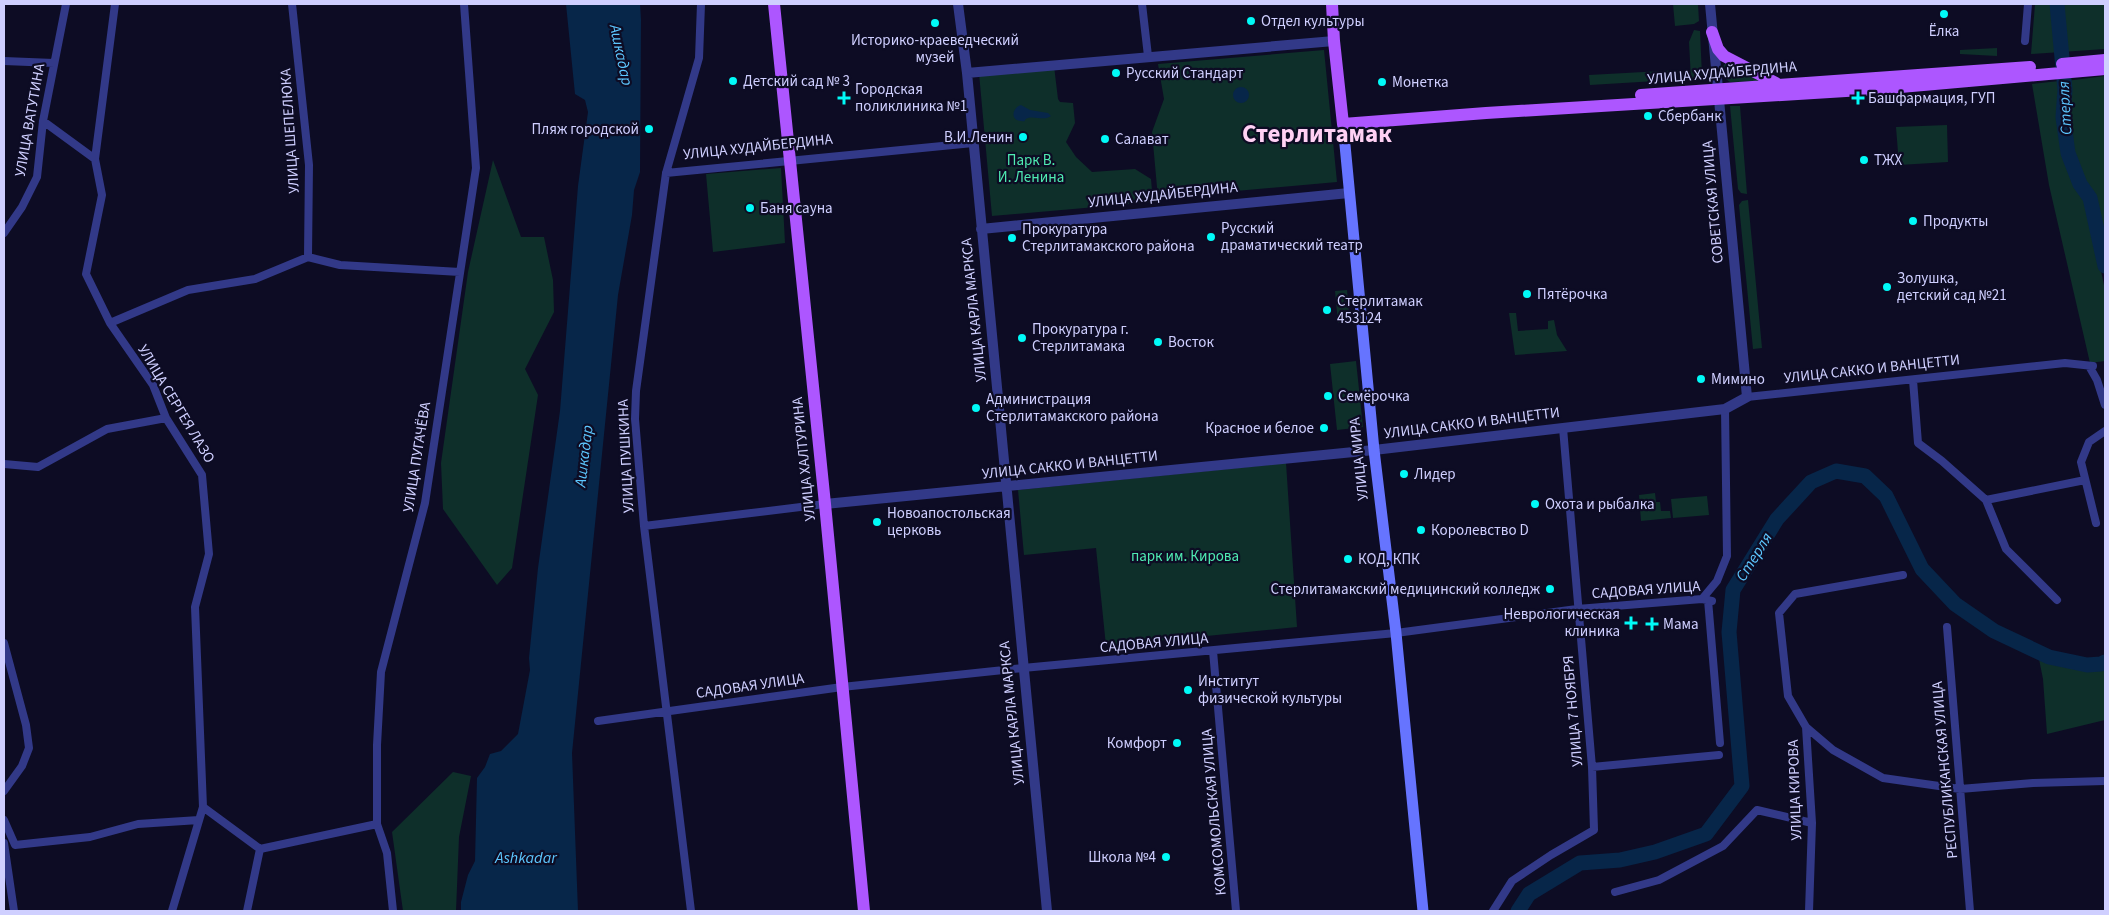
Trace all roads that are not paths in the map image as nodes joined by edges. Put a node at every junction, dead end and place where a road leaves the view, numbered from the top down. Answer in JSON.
{"nodes":[{"id":1,"x":66,"y":4,"type":"edge"},
{"id":2,"x":116,"y":4,"type":"edge"},
{"id":3,"x":292,"y":4,"type":"edge"},
{"id":4,"x":464,"y":4,"type":"edge"},
{"id":5,"x":701,"y":4,"type":"edge"},
{"id":6,"x":774,"y":4,"type":"edge"},
{"id":7,"x":958,"y":4,"type":"edge"},
{"id":8,"x":1142,"y":4,"type":"edge"},
{"id":9,"x":1332,"y":4,"type":"edge"},
{"id":10,"x":1710,"y":4,"type":"edge"},
{"id":11,"x":2028,"y":4,"type":"edge"},
{"id":12,"x":1712,"y":32,"type":"junction"},
{"id":13,"x":2025,"y":40,"type":"dead end"},
{"id":14,"x":1334,"y":41,"type":"junction"},
{"id":15,"x":1148,"y":56,"type":"junction"},
{"id":16,"x":4,"y":61,"type":"edge"},
{"id":17,"x":54,"y":63,"type":"junction"},
{"id":18,"x":2102,"y":64,"type":"edge"},
{"id":19,"x":2034,"y":71,"type":"junction"},
{"id":20,"x":967,"y":73,"type":"junction"},
{"id":21,"x":1778,"y":84,"type":"junction"},
{"id":22,"x":1719,"y":95,"type":"junction"},
{"id":23,"x":1342,"y":120,"type":"junction"},
{"id":24,"x":43,"y":121,"type":"junction"},
{"id":25,"x":973,"y":142,"type":"junction"},
{"id":26,"x":95,"y":159,"type":"junction"},
{"id":27,"x":789,"y":160,"type":"junction"},
{"id":28,"x":666,"y":173,"type":"junction"},
{"id":29,"x":1349,"y":193,"type":"junction"},
{"id":30,"x":981,"y":229,"type":"junction"},
{"id":31,"x":4,"y":233,"type":"edge"},
{"id":32,"x":308,"y":257,"type":"junction"},
{"id":33,"x":460,"y":272,"type":"junction"},
{"id":34,"x":110,"y":323,"type":"junction"},
{"id":35,"x":1913,"y":380,"type":"junction"},
{"id":36,"x":1747,"y":398,"type":"junction"},
{"id":37,"x":2105,"y":405,"type":"edge"},
{"id":38,"x":1725,"y":409,"type":"junction"},
{"id":39,"x":166,"y":418,"type":"junction"},
{"id":40,"x":1562,"y":428,"type":"junction"},
{"id":41,"x":2105,"y":431,"type":"edge"},
{"id":42,"x":1374,"y":450,"type":"junction"},
{"id":43,"x":4,"y":464,"type":"edge"},
{"id":44,"x":2085,"y":480,"type":"junction"},
{"id":45,"x":1006,"y":487,"type":"junction"},
{"id":46,"x":1986,"y":500,"type":"junction"},
{"id":47,"x":825,"y":504,"type":"junction"},
{"id":48,"x":2096,"y":524,"type":"dead end"},
{"id":49,"x":644,"y":526,"type":"junction"},
{"id":50,"x":1903,"y":575,"type":"dead end"},
{"id":51,"x":1707,"y":600,"type":"junction"},
{"id":52,"x":2057,"y":600,"type":"dead end"},
{"id":53,"x":1577,"y":608,"type":"junction"},
{"id":54,"x":1947,"y":627,"type":"dead end"},
{"id":55,"x":1396,"y":634,"type":"junction"},
{"id":56,"x":4,"y":643,"type":"edge"},
{"id":57,"x":1213,"y":651,"type":"junction"},
{"id":58,"x":1023,"y":668,"type":"junction"},
{"id":59,"x":842,"y":687,"type":"junction"},
{"id":60,"x":665,"y":712,"type":"junction"},
{"id":61,"x":598,"y":721,"type":"dead end"},
{"id":62,"x":1806,"y":727,"type":"junction"},
{"id":63,"x":1720,"y":743,"type":"dead end"},
{"id":64,"x":1719,"y":756,"type":"dead end"},
{"id":65,"x":1592,"y":767,"type":"junction"},
{"id":66,"x":2105,"y":781,"type":"edge"},
{"id":67,"x":1960,"y":789,"type":"junction"},
{"id":68,"x":4,"y":790,"type":"edge"},
{"id":69,"x":203,"y":807,"type":"junction"},
{"id":70,"x":4,"y":820,"type":"edge"},
{"id":71,"x":199,"y":820,"type":"junction"},
{"id":72,"x":1812,"y":823,"type":"junction"},
{"id":73,"x":377,"y":824,"type":"junction"},
{"id":74,"x":4,"y":843,"type":"edge"},
{"id":75,"x":260,"y":849,"type":"junction"},
{"id":76,"x":1615,"y":892,"type":"dead end"},
{"id":77,"x":14,"y":911,"type":"edge"},
{"id":78,"x":172,"y":911,"type":"edge"},
{"id":79,"x":248,"y":911,"type":"edge"},
{"id":80,"x":393,"y":911,"type":"edge"},
{"id":81,"x":691,"y":911,"type":"edge"},
{"id":82,"x":864,"y":911,"type":"edge"},
{"id":83,"x":1047,"y":911,"type":"edge"},
{"id":84,"x":1236,"y":911,"type":"edge"},
{"id":85,"x":1423,"y":911,"type":"edge"},
{"id":86,"x":1493,"y":911,"type":"edge"},
{"id":87,"x":1809,"y":911,"type":"edge"},
{"id":88,"x":1970,"y":911,"type":"edge"}],
"edges":[{"from":1,"to":17,"type":"street","name":"УЛИЦА ВАТУТИНА"},
{"from":2,"to":26,"type":"street","name":"УЛИЦА СЕРГЕЯ ЛАЗО"},
{"from":3,"to":32,"type":"street","name":"УЛИЦА ШЕПЕЛЮКА"},
{"from":4,"to":33,"type":"street","name":"УЛИЦА ПУГАЧЁВА"},
{"from":5,"to":28,"type":"street","name":"УЛИЦА ПУШКИНА"},
{"from":6,"to":27,"type":"main road","name":"УЛИЦА ХАЛТУРИНА"},
{"from":7,"to":20,"type":"street","name":"УЛИЦА КАРЛА МАРКСА"},
{"from":8,"to":15,"type":"street"},
{"from":9,"to":14,"type":"main road","name":"УЛИЦА МИРА"},
{"from":10,"to":12,"type":"street","name":"СОВЕТСКАЯ УЛИЦА"},
{"from":11,"to":13,"type":"street"},
{"from":12,"to":21,"type":"main road"},
{"from":12,"to":22,"type":"street","name":"СОВЕТСКАЯ УЛИЦА"},
{"from":14,"to":15,"type":"street"},
{"from":14,"to":23,"type":"main road","name":"УЛИЦА МИРА"},
{"from":15,"to":20,"type":"street"},
{"from":16,"to":17,"type":"street"},
{"from":17,"to":24,"type":"street","name":"УЛИЦА ВАТУТИНА"},
{"from":18,"to":19,"type":"main road","name":"УЛИЦА ХУДАЙБЕРДИНА"},
{"from":19,"to":21,"type":"main road","name":"УЛИЦА ХУДАЙБЕРДИНА"},
{"from":19,"to":22,"type":"main road","name":"УЛИЦА ХУДАЙБЕРДИНА"},
{"from":20,"to":25,"type":"street","name":"УЛИЦА КАРЛА МАРКСА"},
{"from":21,"to":22,"type":"main road","name":"УЛИЦА ХУДАЙБЕРДИНА"},
{"from":22,"to":23,"type":"main road","name":"УЛИЦА ХУДАЙБЕРДИНА"},
{"from":22,"to":36,"type":"street","name":"СОВЕТСКАЯ УЛИЦА"},
{"from":23,"to":29,"type":"main road","name":"УЛИЦА МИРА"},
{"from":24,"to":26,"type":"street"},
{"from":24,"to":31,"type":"street","name":"УЛИЦА ВАТУТИНА"},
{"from":25,"to":27,"type":"street","name":"УЛИЦА ХУДАЙБЕРДИНА"},
{"from":25,"to":30,"type":"street","name":"УЛИЦА КАРЛА МАРКСА"},
{"from":26,"to":34,"type":"street","name":"УЛИЦА СЕРГЕЯ ЛАЗО"},
{"from":27,"to":28,"type":"street","name":"УЛИЦА ХУДАЙБЕРДИНА"},
{"from":27,"to":47,"type":"main road","name":"УЛИЦА ХАЛТУРИНА"},
{"from":28,"to":49,"type":"street","name":"УЛИЦА ПУШКИНА"},
{"from":29,"to":30,"type":"street","name":"УЛИЦА ХУДАЙБЕРДИНА"},
{"from":29,"to":42,"type":"main road","name":"УЛИЦА МИРА"},
{"from":30,"to":45,"type":"street","name":"УЛИЦА КАРЛА МАРКСА"},
{"from":32,"to":33,"type":"street"},
{"from":32,"to":34,"type":"street"},
{"from":33,"to":73,"type":"street","name":"УЛИЦА ПУГАЧЁВА"},
{"from":34,"to":39,"type":"street","name":"УЛИЦА СЕРГЕЯ ЛАЗО"},
{"from":35,"to":36,"type":"street","name":"УЛИЦА САККО И ВАНЦЕТТИ"},
{"from":35,"to":37,"type":"street","name":"УЛИЦА САККО И ВАНЦЕТТИ"},
{"from":35,"to":46,"type":"street"},
{"from":36,"to":38,"type":"street","name":"УЛИЦА САККО И ВАНЦЕТТИ"},
{"from":38,"to":40,"type":"street","name":"УЛИЦА САККО И ВАНЦЕТТИ"},
{"from":38,"to":51,"type":"street"},
{"from":39,"to":43,"type":"street"},
{"from":39,"to":69,"type":"street","name":"УЛИЦА СЕРГЕЯ ЛАЗО"},
{"from":40,"to":42,"type":"street","name":"УЛИЦА САККО И ВАНЦЕТТИ"},
{"from":40,"to":53,"type":"street","name":"УЛИЦА 7 НОЯБРЯ"},
{"from":41,"to":44,"type":"street"},
{"from":42,"to":45,"type":"street","name":"УЛИЦА САККО И ВАНЦЕТТИ"},
{"from":42,"to":55,"type":"main road","name":"УЛИЦА МИРА"},
{"from":44,"to":46,"type":"street"},
{"from":44,"to":48,"type":"street"},
{"from":45,"to":47,"type":"street","name":"УЛИЦА САККО И ВАНЦЕТТИ"},
{"from":45,"to":58,"type":"street","name":"УЛИЦА КАРЛА МАРКСА"},
{"from":46,"to":52,"type":"street"},
{"from":47,"to":49,"type":"street","name":"УЛИЦА САККО И ВАНЦЕТТИ"},
{"from":47,"to":59,"type":"main road","name":"УЛИЦА ХАЛТУРИНА"},
{"from":49,"to":60,"type":"street","name":"УЛИЦА ПУШКИНА"},
{"from":50,"to":62,"type":"street","name":"УЛИЦА КИРОВА"},
{"from":51,"to":53,"type":"street","name":"САДОВАЯ УЛИЦА"},
{"from":51,"to":63,"type":"street"},
{"from":53,"to":55,"type":"street","name":"САДОВАЯ УЛИЦА"},
{"from":53,"to":65,"type":"street","name":"УЛИЦА 7 НОЯБРЯ"},
{"from":54,"to":67,"type":"street","name":"РЕСПУБЛИКАНСКАЯ УЛИЦА"},
{"from":55,"to":57,"type":"street","name":"САДОВАЯ УЛИЦА"},
{"from":55,"to":85,"type":"main road","name":"УЛИЦА МИРА"},
{"from":56,"to":68,"type":"street"},
{"from":57,"to":58,"type":"street","name":"САДОВАЯ УЛИЦА"},
{"from":57,"to":84,"type":"street","name":"КОМСОМОЛЬСКАЯ УЛИЦА"},
{"from":58,"to":59,"type":"street","name":"САДОВАЯ УЛИЦА"},
{"from":58,"to":83,"type":"street","name":"УЛИЦА КАРЛА МАРКСА"},
{"from":59,"to":60,"type":"street","name":"САДОВАЯ УЛИЦА"},
{"from":59,"to":82,"type":"main road","name":"УЛИЦА ХАЛТУРИНА"},
{"from":60,"to":61,"type":"street","name":"САДОВАЯ УЛИЦА"},
{"from":60,"to":81,"type":"street","name":"УЛИЦА ПУШКИНА"},
{"from":62,"to":67,"type":"street"},
{"from":62,"to":72,"type":"street","name":"УЛИЦА КИРОВА"},
{"from":64,"to":65,"type":"street"},
{"from":65,"to":86,"type":"street","name":"УЛИЦА 7 НОЯБРЯ"},
{"from":66,"to":67,"type":"street"},
{"from":67,"to":88,"type":"street","name":"РЕСПУБЛИКАНСКАЯ УЛИЦА"},
{"from":69,"to":71,"type":"street","name":"УЛИЦА СЕРГЕЯ ЛАЗО"},
{"from":69,"to":75,"type":"street"},
{"from":70,"to":71,"type":"street"},
{"from":71,"to":78,"type":"street","name":"УЛИЦА СЕРГЕЯ ЛАЗО"},
{"from":72,"to":76,"type":"street"},
{"from":72,"to":87,"type":"street","name":"УЛИЦА КИРОВА"},
{"from":73,"to":75,"type":"street"},
{"from":73,"to":80,"type":"street","name":"УЛИЦА ПУГАЧЁВА"},
{"from":74,"to":77,"type":"street"},
{"from":75,"to":79,"type":"street"}]}
